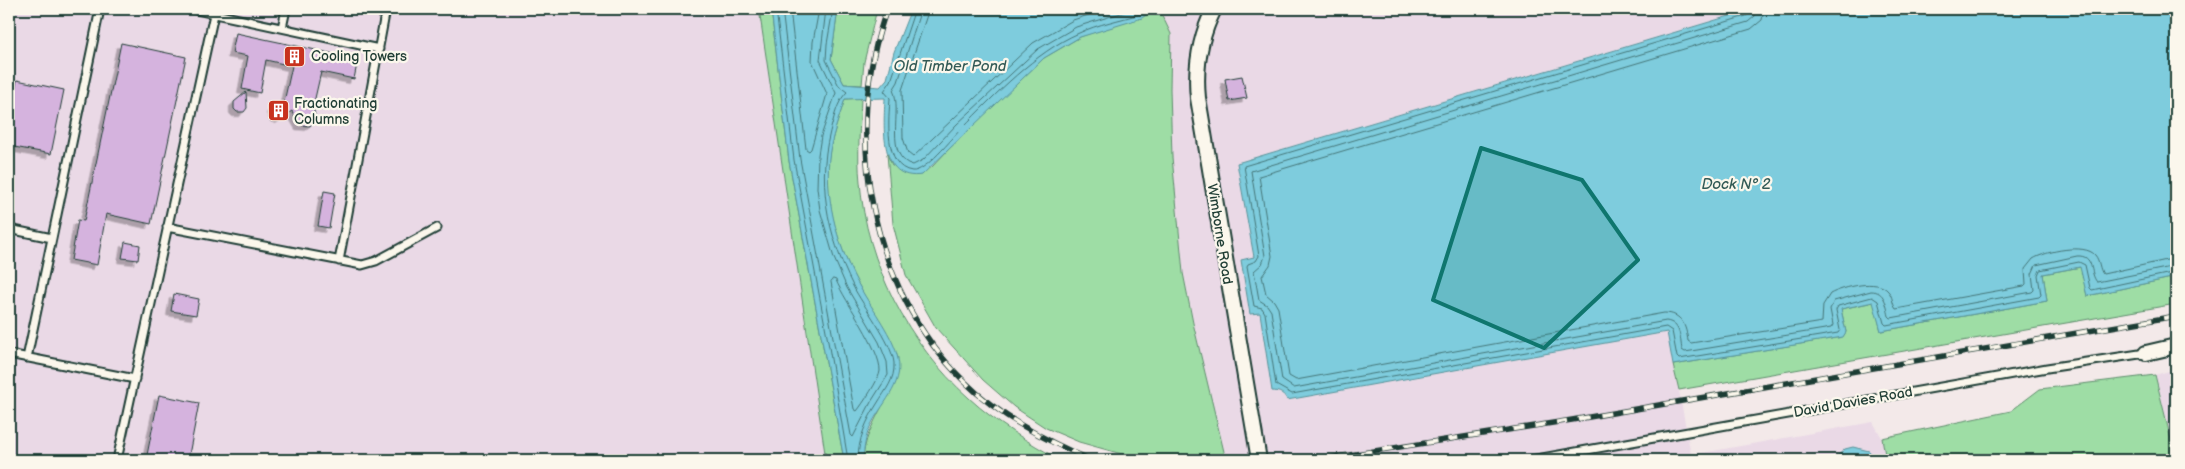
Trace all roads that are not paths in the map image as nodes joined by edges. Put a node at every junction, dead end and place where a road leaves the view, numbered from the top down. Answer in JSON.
{"nodes":[{"id":1,"x":100,"y":9,"type":"edge"},
{"id":2,"x":192,"y":9,"type":"edge"},
{"id":3,"x":286,"y":9,"type":"edge"},
{"id":4,"x":386,"y":9,"type":"edge"},
{"id":5,"x":1214,"y":9,"type":"edge"},
{"id":6,"x":214,"y":14,"type":"junction"},
{"id":7,"x":282,"y":28,"type":"junction"},
{"id":8,"x":379,"y":49,"type":"junction"},
{"id":9,"x":167,"y":227,"type":"junction"},
{"id":10,"x":437,"y":228,"type":"dead end"},
{"id":11,"x":9,"y":229,"type":"edge"},
{"id":12,"x":52,"y":238,"type":"junction"},
{"id":13,"x":339,"y":261,"type":"junction"},
{"id":14,"x":2176,"y":346,"type":"edge"},
{"id":15,"x":2146,"y":353,"type":"joint"},
{"id":16,"x":9,"y":354,"type":"edge"},
{"id":17,"x":27,"y":358,"type":"junction"},
{"id":18,"x":134,"y":378,"type":"junction"},
{"id":19,"x":117,"y":460,"type":"edge"},
{"id":20,"x":1259,"y":460,"type":"edge"},
{"id":21,"x":1530,"y":460,"type":"edge"}],
"edges":[{"from":1,"to":12,"type":"lane"},
{"from":2,"to":6,"type":"lane"},
{"from":3,"to":7,"type":"lane"},
{"from":4,"to":8,"type":"lane"},
{"from":5,"to":20,"type":"street","name":"Wimborne Road"},
{"from":6,"to":7,"type":"lane"},
{"from":6,"to":9,"type":"lane"},
{"from":7,"to":8,"type":"lane"},
{"from":8,"to":13,"type":"lane"},
{"from":9,"to":13,"type":"lane"},
{"from":9,"to":18,"type":"lane"},
{"from":10,"to":13,"type":"lane"},
{"from":11,"to":12,"type":"lane"},
{"from":12,"to":17,"type":"lane"},
{"from":14,"to":15,"type":"street","name":"David Davies Road"},
{"from":15,"to":21,"type":"lane","name":"David Davies Road"},
{"from":16,"to":17,"type":"lane"},
{"from":17,"to":18,"type":"lane"},
{"from":18,"to":19,"type":"lane"}]}
